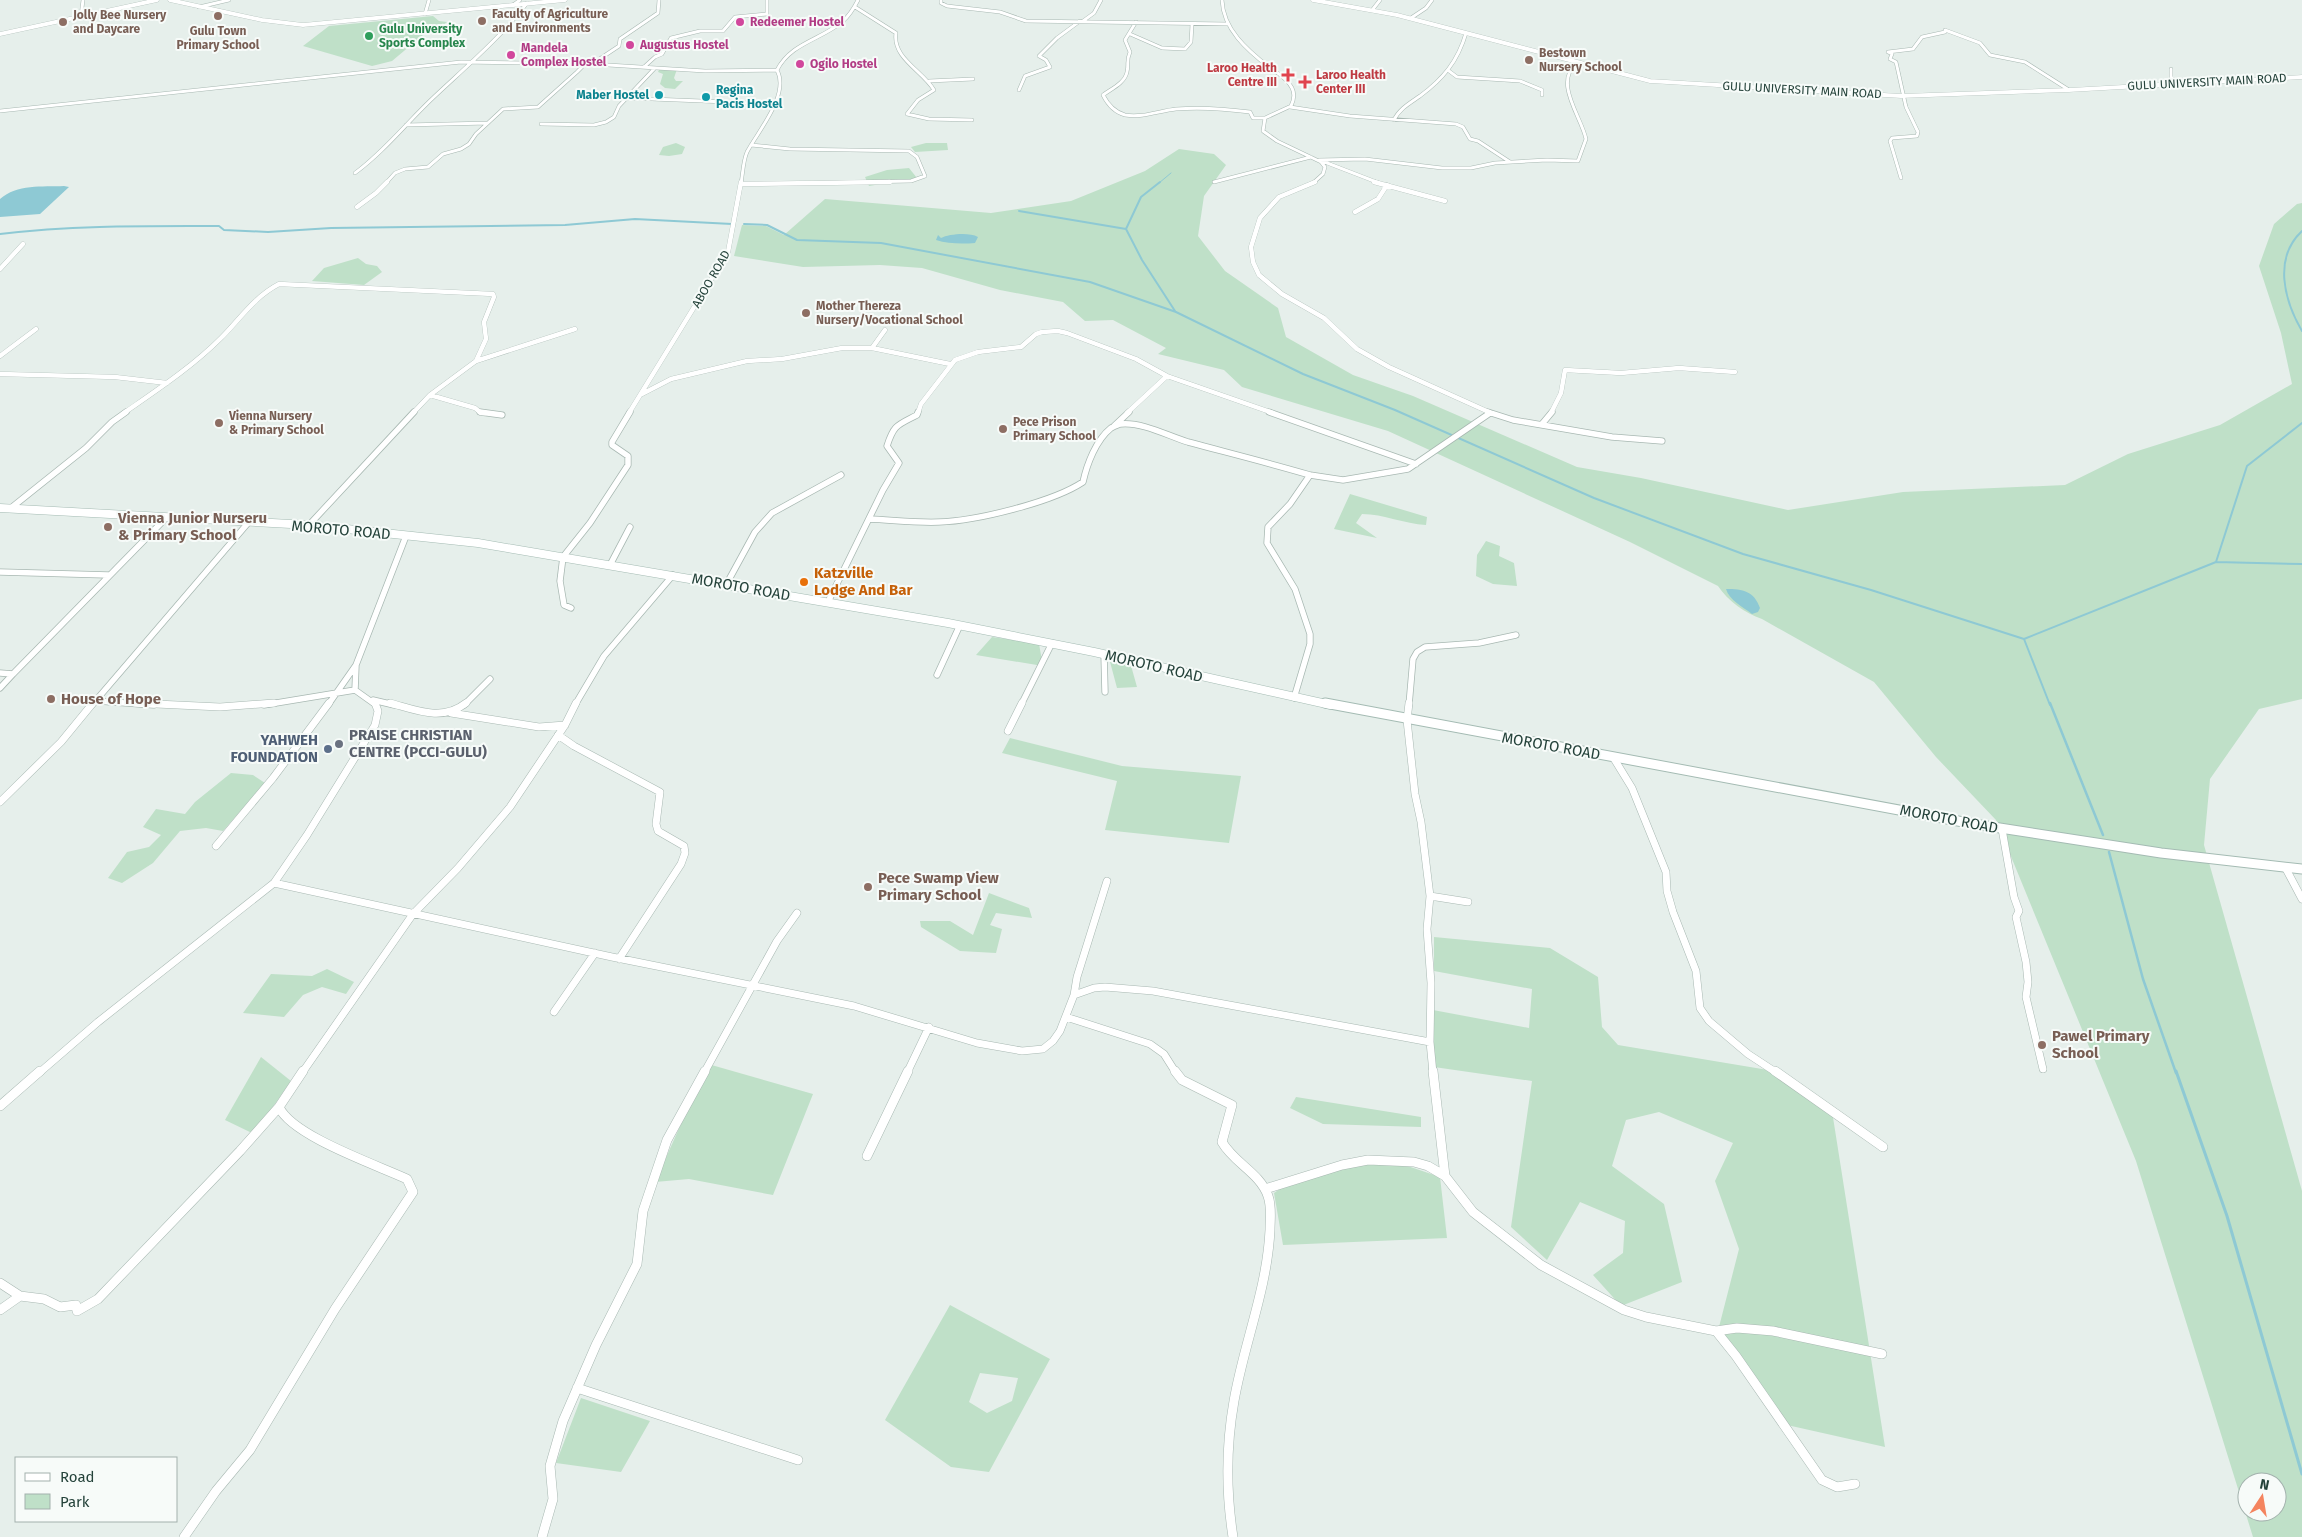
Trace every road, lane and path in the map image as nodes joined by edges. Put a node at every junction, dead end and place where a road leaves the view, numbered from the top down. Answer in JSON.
{"nodes":[{"id":1,"x":83,"y":0,"type":"edge"},
{"id":2,"x":157,"y":0,"type":"edge"},
{"id":3,"x":170,"y":0,"type":"edge"},
{"id":4,"x":229,"y":0,"type":"edge"},
{"id":5,"x":429,"y":0,"type":"edge"},
{"id":6,"x":520,"y":0,"type":"edge"},
{"id":7,"x":565,"y":0,"type":"edge"},
{"id":8,"x":659,"y":0,"type":"edge"},
{"id":9,"x":767,"y":0,"type":"edge"},
{"id":10,"x":858,"y":0,"type":"edge"},
{"id":11,"x":941,"y":0,"type":"edge"},
{"id":12,"x":1101,"y":0,"type":"edge"},
{"id":13,"x":1222,"y":0,"type":"edge"},
{"id":14,"x":1313,"y":0,"type":"edge"},
{"id":15,"x":1380,"y":0,"type":"edge"},
{"id":16,"x":1432,"y":0,"type":"edge"},
{"id":17,"x":527,"y":3,"type":"junction"},
{"id":18,"x":514,"y":4,"type":"junction"},
{"id":19,"x":199,"y":6,"type":"junction"},
{"id":20,"x":855,"y":7,"type":"junction"},
{"id":21,"x":1373,"y":9,"type":"junction"},
{"id":22,"x":425,"y":14,"type":"junction"},
{"id":23,"x":81,"y":16,"type":"junction"},
{"id":24,"x":1411,"y":18,"type":"junction"},
{"id":25,"x":1082,"y":21,"type":"junction"},
{"id":26,"x":1136,"y":22,"type":"junction"},
{"id":27,"x":1192,"y":24,"type":"junction"},
{"id":28,"x":1227,"y":24,"type":"junction"},
{"id":29,"x":1466,"y":33,"type":"junction"},
{"id":30,"x":0,"y":34,"type":"edge"},
{"id":31,"x":1130,"y":34,"type":"junction"},
{"id":32,"x":471,"y":62,"type":"junction"},
{"id":33,"x":580,"y":63,"type":"junction"},
{"id":34,"x":1577,"y":63,"type":"junction"},
{"id":35,"x":592,"y":64,"type":"junction"},
{"id":36,"x":644,"y":67,"type":"junction"},
{"id":37,"x":655,"y":68,"type":"junction"},
{"id":38,"x":2171,"y":69,"type":"dead end"},
{"id":39,"x":777,"y":70,"type":"junction"},
{"id":40,"x":1449,"y":72,"type":"junction"},
{"id":41,"x":2302,"y":77,"type":"edge"},
{"id":42,"x":973,"y":79,"type":"dead end"},
{"id":43,"x":929,"y":81,"type":"junction"},
{"id":44,"x":2179,"y":84,"type":"junction"},
{"id":45,"x":1018,"y":90,"type":"dead end"},
{"id":46,"x":2069,"y":90,"type":"junction"},
{"id":47,"x":1542,"y":95,"type":"dead end"},
{"id":48,"x":1901,"y":96,"type":"junction"},
{"id":49,"x":627,"y":98,"type":"junction"},
{"id":50,"x":775,"y":104,"type":"junction"},
{"id":51,"x":1290,"y":107,"type":"junction"},
{"id":52,"x":0,"y":111,"type":"edge"},
{"id":53,"x":1265,"y":118,"type":"junction"},
{"id":54,"x":972,"y":120,"type":"dead end"},
{"id":55,"x":1394,"y":120,"type":"junction"},
{"id":56,"x":488,"y":123,"type":"junction"},
{"id":57,"x":541,"y":124,"type":"dead end"},
{"id":58,"x":406,"y":125,"type":"junction"},
{"id":59,"x":751,"y":145,"type":"junction"},
{"id":60,"x":1311,"y":157,"type":"junction"},
{"id":61,"x":1304,"y":159,"type":"junction"},
{"id":62,"x":1340,"y":159,"type":"junction"},
{"id":63,"x":1320,"y":161,"type":"junction"},
{"id":64,"x":1510,"y":162,"type":"junction"},
{"id":65,"x":1333,"y":165,"type":"junction"},
{"id":66,"x":355,"y":173,"type":"dead end"},
{"id":67,"x":1901,"y":178,"type":"dead end"},
{"id":68,"x":1214,"y":182,"type":"dead end"},
{"id":69,"x":742,"y":184,"type":"junction"},
{"id":70,"x":1386,"y":186,"type":"junction"},
{"id":71,"x":1445,"y":201,"type":"dead end"},
{"id":72,"x":357,"y":207,"type":"dead end"},
{"id":73,"x":1355,"y":212,"type":"dead end"},
{"id":74,"x":24,"y":244,"type":"dead end"},
{"id":75,"x":0,"y":269,"type":"edge"},
{"id":76,"x":36,"y":329,"type":"dead end"},
{"id":77,"x":575,"y":329,"type":"dead end"},
{"id":78,"x":885,"y":330,"type":"dead end"},
{"id":79,"x":872,"y":348,"type":"junction"},
{"id":80,"x":0,"y":356,"type":"edge"},
{"id":81,"x":476,"y":360,"type":"junction"},
{"id":82,"x":950,"y":364,"type":"junction"},
{"id":83,"x":1735,"y":372,"type":"dead end"},
{"id":84,"x":0,"y":374,"type":"edge"},
{"id":85,"x":1167,"y":376,"type":"junction"},
{"id":86,"x":167,"y":382,"type":"junction"},
{"id":87,"x":640,"y":394,"type":"junction"},
{"id":88,"x":430,"y":395,"type":"junction"},
{"id":89,"x":1490,"y":413,"type":"junction"},
{"id":90,"x":502,"y":415,"type":"dead end"},
{"id":91,"x":1542,"y":424,"type":"junction"},
{"id":92,"x":1114,"y":426,"type":"junction"},
{"id":93,"x":1662,"y":441,"type":"dead end"},
{"id":94,"x":1416,"y":464,"type":"junction"},
{"id":95,"x":841,"y":475,"type":"dead end"},
{"id":96,"x":1310,"y":475,"type":"junction"},
{"id":97,"x":0,"y":508,"type":"edge"},
{"id":98,"x":11,"y":508,"type":"junction"},
{"id":99,"x":165,"y":518,"type":"junction"},
{"id":100,"x":870,"y":519,"type":"junction"},
{"id":101,"x":248,"y":523,"type":"junction"},
{"id":102,"x":309,"y":525,"type":"junction"},
{"id":103,"x":630,"y":527,"type":"dead end"},
{"id":104,"x":406,"y":536,"type":"junction"},
{"id":105,"x":563,"y":558,"type":"junction"},
{"id":106,"x":610,"y":565,"type":"junction"},
{"id":107,"x":0,"y":572,"type":"edge"},
{"id":108,"x":108,"y":575,"type":"junction"},
{"id":109,"x":673,"y":575,"type":"junction"},
{"id":110,"x":726,"y":585,"type":"junction"},
{"id":111,"x":828,"y":602,"type":"junction"},
{"id":112,"x":571,"y":608,"type":"dead end"},
{"id":113,"x":960,"y":625,"type":"junction"},
{"id":114,"x":1516,"y":636,"type":"dead end"},
{"id":115,"x":1052,"y":643,"type":"junction"},
{"id":116,"x":1104,"y":654,"type":"junction"},
{"id":117,"x":356,"y":665,"type":"junction"},
{"id":118,"x":0,"y":673,"type":"edge"},
{"id":119,"x":13,"y":674,"type":"junction"},
{"id":120,"x":937,"y":675,"type":"dead end"},
{"id":121,"x":490,"y":679,"type":"dead end"},
{"id":122,"x":0,"y":688,"type":"edge"},
{"id":123,"x":355,"y":690,"type":"junction"},
{"id":124,"x":338,"y":691,"type":"junction"},
{"id":125,"x":1105,"y":692,"type":"dead end"},
{"id":126,"x":1294,"y":698,"type":"junction"},
{"id":127,"x":373,"y":700,"type":"junction"},
{"id":128,"x":97,"y":701,"type":"junction"},
{"id":129,"x":450,"y":713,"type":"junction"},
{"id":130,"x":1407,"y":720,"type":"junction"},
{"id":131,"x":565,"y":725,"type":"junction"},
{"id":132,"x":1008,"y":731,"type":"dead end"},
{"id":133,"x":558,"y":734,"type":"junction"},
{"id":134,"x":1613,"y":758,"type":"junction"},
{"id":135,"x":0,"y":802,"type":"edge"},
{"id":136,"x":2002,"y":829,"type":"junction"},
{"id":137,"x":216,"y":846,"type":"dead end"},
{"id":138,"x":2285,"y":867,"type":"junction"},
{"id":139,"x":2302,"y":869,"type":"edge"},
{"id":140,"x":1107,"y":880,"type":"dead end"},
{"id":141,"x":274,"y":883,"type":"junction"},
{"id":142,"x":1430,"y":896,"type":"junction"},
{"id":143,"x":2302,"y":899,"type":"edge"},
{"id":144,"x":1468,"y":902,"type":"dead end"},
{"id":145,"x":797,"y":913,"type":"dead end"},
{"id":146,"x":413,"y":914,"type":"junction"},
{"id":147,"x":594,"y":953,"type":"junction"},
{"id":148,"x":619,"y":958,"type":"junction"},
{"id":149,"x":754,"y":986,"type":"junction"},
{"id":150,"x":1074,"y":995,"type":"junction"},
{"id":151,"x":554,"y":1012,"type":"dead end"},
{"id":152,"x":1066,"y":1017,"type":"junction"},
{"id":153,"x":929,"y":1027,"type":"junction"},
{"id":154,"x":1430,"y":1042,"type":"junction"},
{"id":155,"x":2043,"y":1069,"type":"dead end"},
{"id":156,"x":0,"y":1106,"type":"edge"},
{"id":157,"x":278,"y":1106,"type":"junction"},
{"id":158,"x":1883,"y":1147,"type":"dead end"},
{"id":159,"x":867,"y":1156,"type":"dead end"},
{"id":160,"x":1445,"y":1176,"type":"junction"},
{"id":161,"x":1264,"y":1189,"type":"junction"},
{"id":162,"x":0,"y":1283,"type":"edge"},
{"id":163,"x":20,"y":1296,"type":"junction"},
{"id":164,"x":0,"y":1310,"type":"edge"},
{"id":165,"x":1716,"y":1331,"type":"junction"},
{"id":166,"x":1882,"y":1354,"type":"dead end"},
{"id":167,"x":577,"y":1388,"type":"junction"},
{"id":168,"x":798,"y":1460,"type":"dead end"},
{"id":169,"x":1855,"y":1484,"type":"dead end"},
{"id":170,"x":184,"y":1537,"type":"edge"},
{"id":171,"x":542,"y":1537,"type":"edge"},
{"id":172,"x":1233,"y":1537,"type":"edge"}],
"edges":[{"from":1,"to":23,"type":"street"},
{"from":2,"to":23,"type":"street"},
{"from":3,"to":19,"type":"street"},
{"from":4,"to":19,"type":"street"},
{"from":5,"to":22,"type":"street"},
{"from":6,"to":18,"type":"street"},
{"from":7,"to":17,"type":"street"},
{"from":8,"to":35,"type":"street"},
{"from":9,"to":36,"type":"street"},
{"from":10,"to":20,"type":"street"},
{"from":11,"to":25,"type":"street"},
{"from":12,"to":25,"type":"street"},
{"from":13,"to":28,"type":"street"},
{"from":14,"to":21,"type":"street","name":"GULU UNIVERSITY MAIN ROAD"},
{"from":15,"to":21,"type":"street"},
{"from":16,"to":24,"type":"street"},
{"from":17,"to":18,"type":"street"},
{"from":17,"to":32,"type":"street"},
{"from":18,"to":22,"type":"street"},
{"from":19,"to":22,"type":"street"},
{"from":20,"to":39,"type":"street"},
{"from":20,"to":43,"type":"street"},
{"from":21,"to":24,"type":"street","name":"GULU UNIVERSITY MAIN ROAD"},
{"from":23,"to":30,"type":"street"},
{"from":24,"to":29,"type":"street","name":"GULU UNIVERSITY MAIN ROAD"},
{"from":25,"to":26,"type":"street"},
{"from":25,"to":45,"type":"street"},
{"from":26,"to":27,"type":"street"},
{"from":26,"to":31,"type":"street"},
{"from":27,"to":28,"type":"street"},
{"from":27,"to":31,"type":"street"},
{"from":28,"to":51,"type":"street"},
{"from":29,"to":34,"type":"street","name":"GULU UNIVERSITY MAIN ROAD"},
{"from":29,"to":40,"type":"street"},
{"from":31,"to":53,"type":"street"},
{"from":32,"to":33,"type":"street"},
{"from":32,"to":52,"type":"street"},
{"from":32,"to":58,"type":"street"},
{"from":33,"to":35,"type":"street"},
{"from":33,"to":56,"type":"street"},
{"from":34,"to":48,"type":"street","name":"GULU UNIVERSITY MAIN ROAD"},
{"from":34,"to":64,"type":"street"},
{"from":35,"to":36,"type":"street"},
{"from":36,"to":37,"type":"street"},
{"from":37,"to":39,"type":"street"},
{"from":37,"to":49,"type":"street"},
{"from":38,"to":44,"type":"street"},
{"from":39,"to":50,"type":"street","name":"ABOO ROAD"},
{"from":40,"to":47,"type":"street"},
{"from":40,"to":55,"type":"street"},
{"from":41,"to":44,"type":"street","name":"GULU UNIVERSITY MAIN ROAD"},
{"from":42,"to":43,"type":"street"},
{"from":43,"to":54,"type":"street"},
{"from":44,"to":46,"type":"street","name":"GULU UNIVERSITY MAIN ROAD"},
{"from":46,"to":48,"type":"street","name":"GULU UNIVERSITY MAIN ROAD"},
{"from":46,"to":48,"type":"street"},
{"from":48,"to":67,"type":"street"},
{"from":49,"to":50,"type":"street"},
{"from":49,"to":57,"type":"street"},
{"from":50,"to":59,"type":"street","name":"ABOO ROAD"},
{"from":51,"to":53,"type":"street"},
{"from":51,"to":55,"type":"street"},
{"from":53,"to":60,"type":"street"},
{"from":55,"to":64,"type":"street"},
{"from":56,"to":58,"type":"street"},
{"from":56,"to":72,"type":"street"},
{"from":58,"to":66,"type":"street"},
{"from":59,"to":69,"type":"street","name":"ABOO ROAD"},
{"from":59,"to":69,"type":"street"},
{"from":60,"to":61,"type":"street"},
{"from":60,"to":63,"type":"street"},
{"from":61,"to":63,"type":"street"},
{"from":61,"to":68,"type":"street"},
{"from":62,"to":63,"type":"street"},
{"from":62,"to":64,"type":"street"},
{"from":62,"to":65,"type":"street"},
{"from":63,"to":65,"type":"street"},
{"from":63,"to":89,"type":"street"},
{"from":65,"to":70,"type":"street"},
{"from":69,"to":87,"type":"street","name":"ABOO ROAD"},
{"from":70,"to":71,"type":"street"},
{"from":70,"to":73,"type":"street"},
{"from":74,"to":75,"type":"street"},
{"from":76,"to":80,"type":"street"},
{"from":77,"to":81,"type":"street"},
{"from":78,"to":79,"type":"street"},
{"from":79,"to":82,"type":"street"},
{"from":79,"to":87,"type":"street"},
{"from":81,"to":86,"type":"street"},
{"from":81,"to":88,"type":"street"},
{"from":82,"to":85,"type":"street"},
{"from":82,"to":100,"type":"street"},
{"from":83,"to":91,"type":"street"},
{"from":84,"to":86,"type":"street"},
{"from":85,"to":92,"type":"street"},
{"from":85,"to":94,"type":"street"},
{"from":86,"to":98,"type":"street"},
{"from":87,"to":105,"type":"street","name":"ABOO ROAD"},
{"from":88,"to":90,"type":"street"},
{"from":88,"to":102,"type":"street"},
{"from":89,"to":91,"type":"street"},
{"from":89,"to":94,"type":"street"},
{"from":91,"to":93,"type":"street"},
{"from":92,"to":96,"type":"street"},
{"from":92,"to":100,"type":"street"},
{"from":94,"to":96,"type":"street"},
{"from":95,"to":110,"type":"street"},
{"from":96,"to":126,"type":"street"},
{"from":97,"to":98,"type":"main road","name":"MOROTO ROAD"},
{"from":98,"to":99,"type":"main road","name":"MOROTO ROAD"},
{"from":99,"to":101,"type":"main road","name":"MOROTO ROAD"},
{"from":99,"to":108,"type":"street"},
{"from":100,"to":111,"type":"street"},
{"from":101,"to":102,"type":"main road","name":"MOROTO ROAD"},
{"from":101,"to":128,"type":"street"},
{"from":102,"to":104,"type":"main road","name":"MOROTO ROAD"},
{"from":103,"to":106,"type":"street"},
{"from":104,"to":105,"type":"main road","name":"MOROTO ROAD"},
{"from":104,"to":117,"type":"street"},
{"from":105,"to":106,"type":"main road","name":"MOROTO ROAD"},
{"from":105,"to":112,"type":"street"},
{"from":106,"to":109,"type":"main road","name":"MOROTO ROAD"},
{"from":107,"to":108,"type":"street"},
{"from":108,"to":119,"type":"street"},
{"from":109,"to":110,"type":"main road","name":"MOROTO ROAD"},
{"from":109,"to":131,"type":"street"},
{"from":110,"to":111,"type":"main road","name":"MOROTO ROAD"},
{"from":111,"to":113,"type":"main road","name":"MOROTO ROAD"},
{"from":113,"to":115,"type":"main road","name":"MOROTO ROAD"},
{"from":113,"to":120,"type":"street"},
{"from":114,"to":130,"type":"street"},
{"from":115,"to":116,"type":"main road","name":"MOROTO ROAD"},
{"from":115,"to":132,"type":"street"},
{"from":116,"to":125,"type":"street"},
{"from":116,"to":126,"type":"main road","name":"MOROTO ROAD"},
{"from":117,"to":123,"type":"street"},
{"from":117,"to":124,"type":"street"},
{"from":118,"to":119,"type":"street"},
{"from":119,"to":122,"type":"street"},
{"from":121,"to":129,"type":"street"},
{"from":123,"to":124,"type":"street"},
{"from":123,"to":127,"type":"street"},
{"from":124,"to":128,"type":"street"},
{"from":124,"to":137,"type":"street"},
{"from":126,"to":130,"type":"main road","name":"MOROTO ROAD"},
{"from":127,"to":129,"type":"street"},
{"from":127,"to":141,"type":"street"},
{"from":128,"to":135,"type":"street"},
{"from":129,"to":131,"type":"street"},
{"from":130,"to":134,"type":"main road","name":"MOROTO ROAD"},
{"from":130,"to":142,"type":"street"},
{"from":131,"to":133,"type":"street"},
{"from":133,"to":146,"type":"street"},
{"from":133,"to":148,"type":"street"},
{"from":134,"to":136,"type":"main road","name":"MOROTO ROAD"},
{"from":134,"to":158,"type":"street"},
{"from":136,"to":138,"type":"main road","name":"MOROTO ROAD"},
{"from":136,"to":155,"type":"street"},
{"from":138,"to":139,"type":"main road","name":"MOROTO ROAD"},
{"from":138,"to":143,"type":"street"},
{"from":140,"to":150,"type":"street"},
{"from":141,"to":146,"type":"street"},
{"from":141,"to":156,"type":"street"},
{"from":142,"to":144,"type":"street"},
{"from":142,"to":154,"type":"street"},
{"from":145,"to":149,"type":"street"},
{"from":146,"to":147,"type":"street"},
{"from":146,"to":157,"type":"street"},
{"from":147,"to":148,"type":"street"},
{"from":147,"to":151,"type":"street"},
{"from":148,"to":149,"type":"street"},
{"from":149,"to":153,"type":"street"},
{"from":149,"to":167,"type":"street"},
{"from":150,"to":152,"type":"street"},
{"from":150,"to":154,"type":"street"},
{"from":152,"to":153,"type":"street"},
{"from":152,"to":161,"type":"street"},
{"from":153,"to":159,"type":"street"},
{"from":154,"to":160,"type":"street"},
{"from":157,"to":163,"type":"street"},
{"from":157,"to":170,"type":"street"},
{"from":160,"to":161,"type":"street"},
{"from":160,"to":165,"type":"street"},
{"from":161,"to":172,"type":"street"},
{"from":162,"to":163,"type":"street"},
{"from":163,"to":164,"type":"street"},
{"from":165,"to":166,"type":"street"},
{"from":165,"to":169,"type":"street"},
{"from":167,"to":168,"type":"street"},
{"from":167,"to":171,"type":"street"}]}
